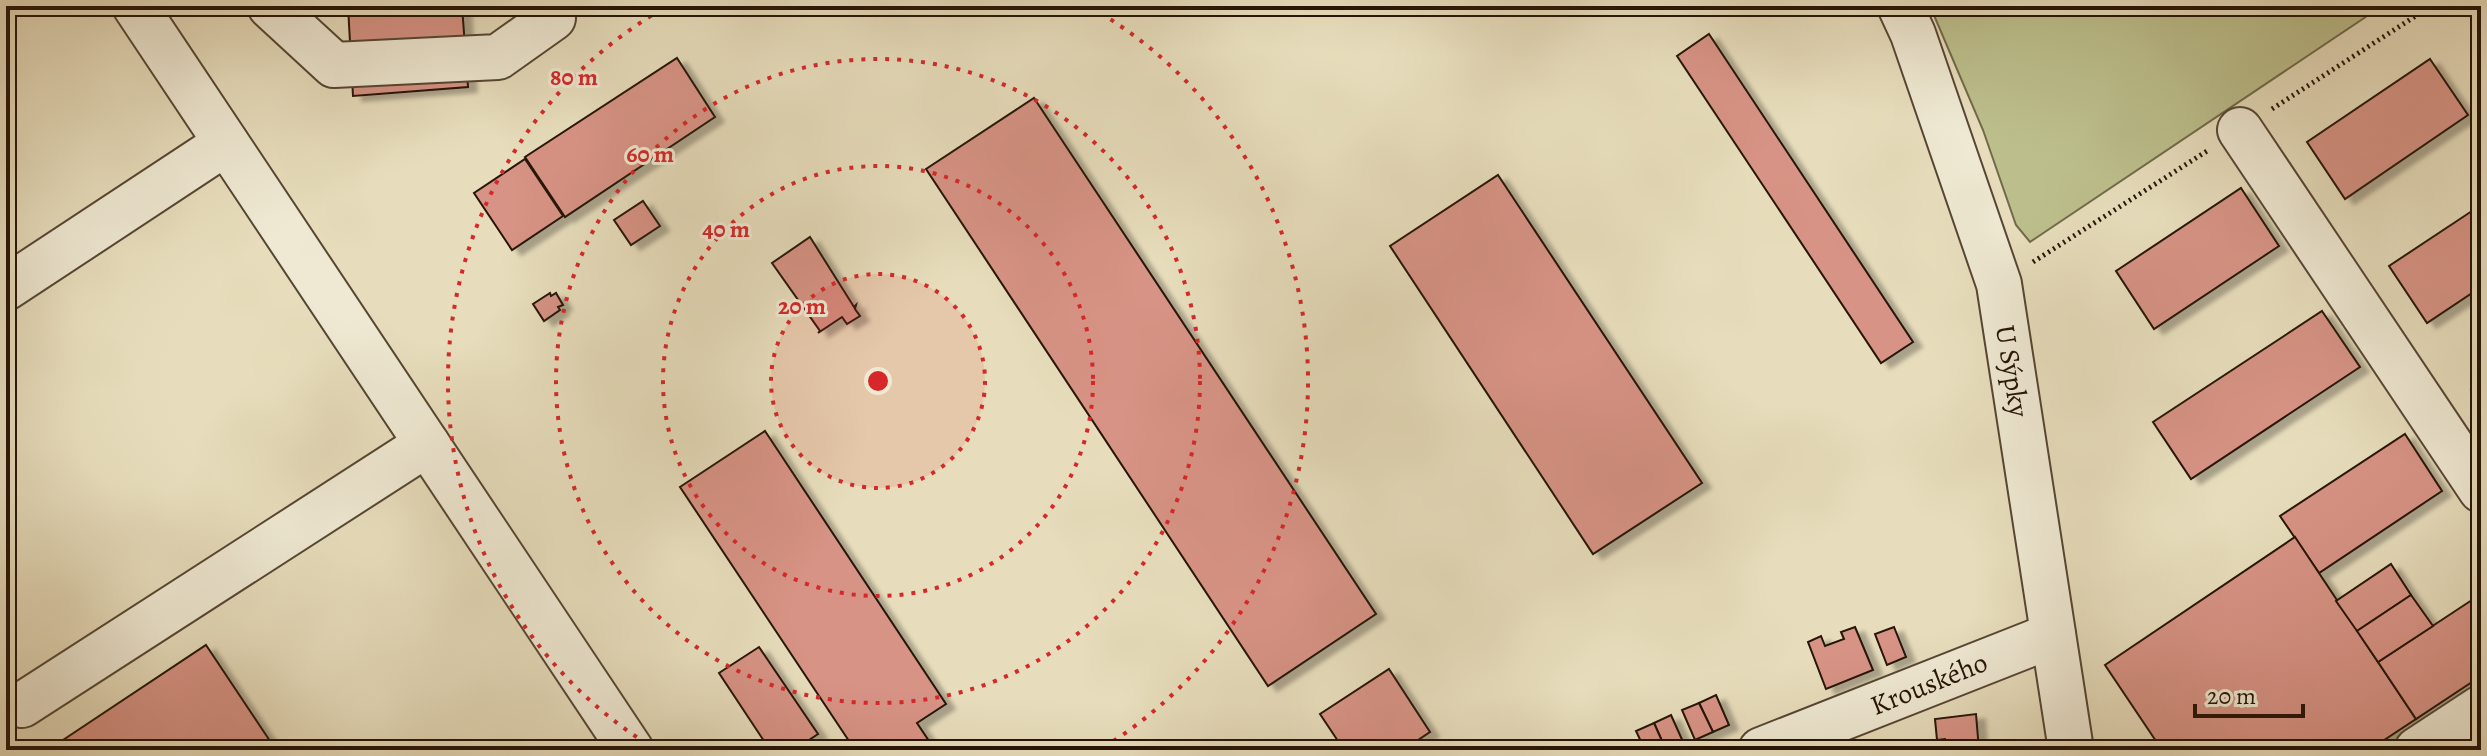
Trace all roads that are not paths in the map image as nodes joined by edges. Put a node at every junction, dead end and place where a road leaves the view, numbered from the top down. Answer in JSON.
{"nodes":[{"id":1,"x":135,"y":6,"type":"edge"},
{"id":2,"x":270,"y":6,"type":"edge"},
{"id":3,"x":1900,"y":6,"type":"edge"},
{"id":4,"x":548,"y":10,"type":"edge"},
{"id":5,"x":2240,"y":130,"type":"dead end"},
{"id":6,"x":226,"y":143,"type":"junction"},
{"id":7,"x":6,"y":288,"type":"edge"},
{"id":8,"x":427,"y":444,"type":"junction"},
{"id":9,"x":2481,"y":490,"type":"edge"},
{"id":10,"x":2053,"y":635,"type":"junction"},
{"id":11,"x":22,"y":705,"type":"dead end"},
{"id":12,"x":2481,"y":708,"type":"edge"},
{"id":13,"x":631,"y":750,"type":"edge"},
{"id":14,"x":1761,"y":750,"type":"edge"},
{"id":15,"x":2071,"y":750,"type":"edge"},
{"id":16,"x":2417,"y":750,"type":"edge"}],
"edges":[{"from":1,"to":6,"type":"street"},
{"from":2,"to":4,"type":"street"},
{"from":3,"to":10,"type":"street","name":"U Sýpky"},
{"from":5,"to":9,"type":"street"},
{"from":6,"to":7,"type":"street"},
{"from":6,"to":8,"type":"street"},
{"from":8,"to":11,"type":"street"},
{"from":8,"to":13,"type":"street"},
{"from":10,"to":14,"type":"street","name":"Krouského"},
{"from":10,"to":15,"type":"street","name":"U Sýpky"},
{"from":12,"to":16,"type":"street"}]}
